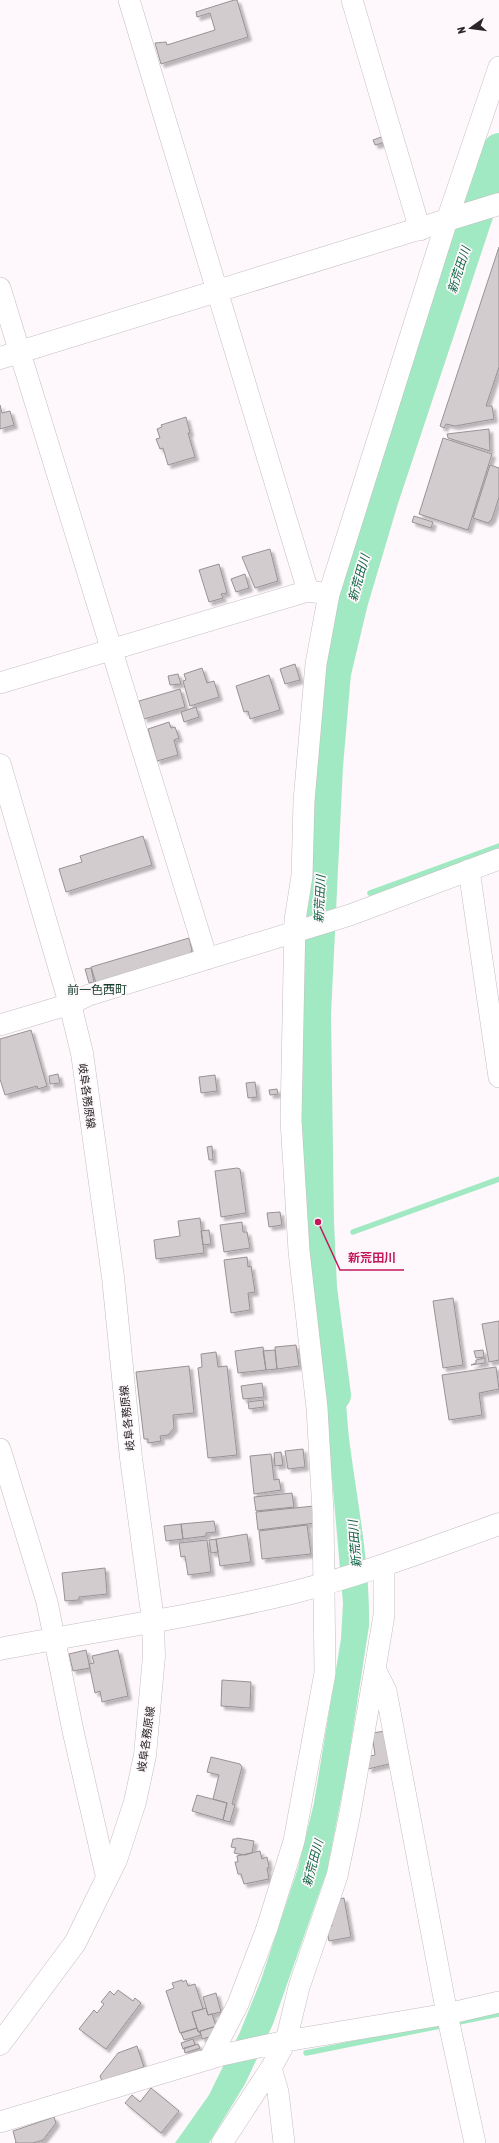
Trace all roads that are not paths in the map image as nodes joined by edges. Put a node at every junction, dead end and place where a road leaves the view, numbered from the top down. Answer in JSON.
{"nodes":[{"id":1,"x":129,"y":0,"type":"edge"},
{"id":2,"x":352,"y":0,"type":"edge"},
{"id":3,"x":499,"y":67,"type":"edge"},
{"id":4,"x":499,"y":204,"type":"edge"},
{"id":5,"x":452,"y":219,"type":"junction"},
{"id":6,"x":420,"y":230,"type":"junction"},
{"id":7,"x":0,"y":288,"type":"edge"},
{"id":8,"x":218,"y":292,"type":"junction"},
{"id":9,"x":10,"y":355,"type":"edge"},
{"id":10,"x":308,"y":590,"type":"junction"},
{"id":11,"x":329,"y":594,"type":"junction"},
{"id":12,"x":111,"y":650,"type":"junction"},
{"id":13,"x":0,"y":683,"type":"edge"},
{"id":14,"x":0,"y":765,"type":"edge"},
{"id":15,"x":499,"y":859,"type":"edge"},
{"id":16,"x":469,"y":870,"type":"junction"},
{"id":17,"x":299,"y":931,"type":"junction"},
{"id":18,"x":207,"y":959,"type":"junction"},
{"id":19,"x":70,"y":1004,"type":"junction"},
{"id":20,"x":0,"y":1025,"type":"edge"},
{"id":21,"x":499,"y":1077,"type":"edge"},
{"id":22,"x":0,"y":1449,"type":"edge"},
{"id":23,"x":499,"y":1524,"type":"edge"},
{"id":24,"x":380,"y":1567,"type":"junction"},
{"id":25,"x":330,"y":1582,"type":"junction"},
{"id":26,"x":153,"y":1620,"type":"junction"},
{"id":27,"x":55,"y":1638,"type":"junction"},
{"id":28,"x":0,"y":1649,"type":"edge"},
{"id":29,"x":375,"y":1669,"type":"junction"},
{"id":30,"x":107,"y":1879,"type":"junction"},
{"id":31,"x":499,"y":2002,"type":"edge"},
{"id":32,"x":447,"y":2014,"type":"junction"},
{"id":33,"x":277,"y":2043,"type":"junction"},
{"id":34,"x":0,"y":2044,"type":"edge"},
{"id":35,"x":216,"y":2056,"type":"junction"},
{"id":36,"x":271,"y":2068,"type":"junction"},
{"id":37,"x":0,"y":2122,"type":"edge"},
{"id":38,"x":222,"y":2143,"type":"edge"},
{"id":39,"x":284,"y":2143,"type":"edge"},
{"id":40,"x":474,"y":2143,"type":"edge"}],
"edges":[{"from":1,"to":8,"type":"street"},
{"from":2,"to":6,"type":"street"},
{"from":3,"to":5,"type":"street"},
{"from":4,"to":5,"type":"main road"},
{"from":5,"to":6,"type":"main road"},
{"from":5,"to":11,"type":"street"},
{"from":6,"to":8,"type":"main road"},
{"from":7,"to":9,"type":"street"},
{"from":8,"to":9,"type":"main road"},
{"from":8,"to":10,"type":"street"},
{"from":9,"to":12,"type":"street"},
{"from":10,"to":11,"type":"street"},
{"from":10,"to":12,"type":"street"},
{"from":11,"to":17,"type":"street"},
{"from":12,"to":13,"type":"street"},
{"from":12,"to":18,"type":"street"},
{"from":14,"to":19,"type":"main road","name":"岐阜各務原線"},
{"from":15,"to":16,"type":"street"},
{"from":16,"to":17,"type":"street"},
{"from":16,"to":21,"type":"street"},
{"from":17,"to":18,"type":"street"},
{"from":17,"to":25,"type":"street"},
{"from":18,"to":19,"type":"street"},
{"from":19,"to":20,"type":"street"},
{"from":19,"to":26,"type":"main road","name":"岐阜各務原線"},
{"from":22,"to":27,"type":"street"},
{"from":23,"to":24,"type":"main road"},
{"from":24,"to":25,"type":"main road"},
{"from":24,"to":29,"type":"street"},
{"from":25,"to":26,"type":"main road"},
{"from":25,"to":35,"type":"street"},
{"from":26,"to":27,"type":"main road"},
{"from":26,"to":30,"type":"main road","name":"岐阜各務原線"},
{"from":27,"to":28,"type":"main road"},
{"from":27,"to":30,"type":"street"},
{"from":29,"to":32,"type":"street"},
{"from":29,"to":33,"type":"street"},
{"from":30,"to":34,"type":"main road","name":"岐阜各務原線"},
{"from":31,"to":32,"type":"street"},
{"from":32,"to":33,"type":"street"},
{"from":32,"to":40,"type":"street"},
{"from":33,"to":35,"type":"street"},
{"from":33,"to":36,"type":"street"},
{"from":35,"to":37,"type":"street"},
{"from":36,"to":38,"type":"street"},
{"from":36,"to":39,"type":"street"}]}
